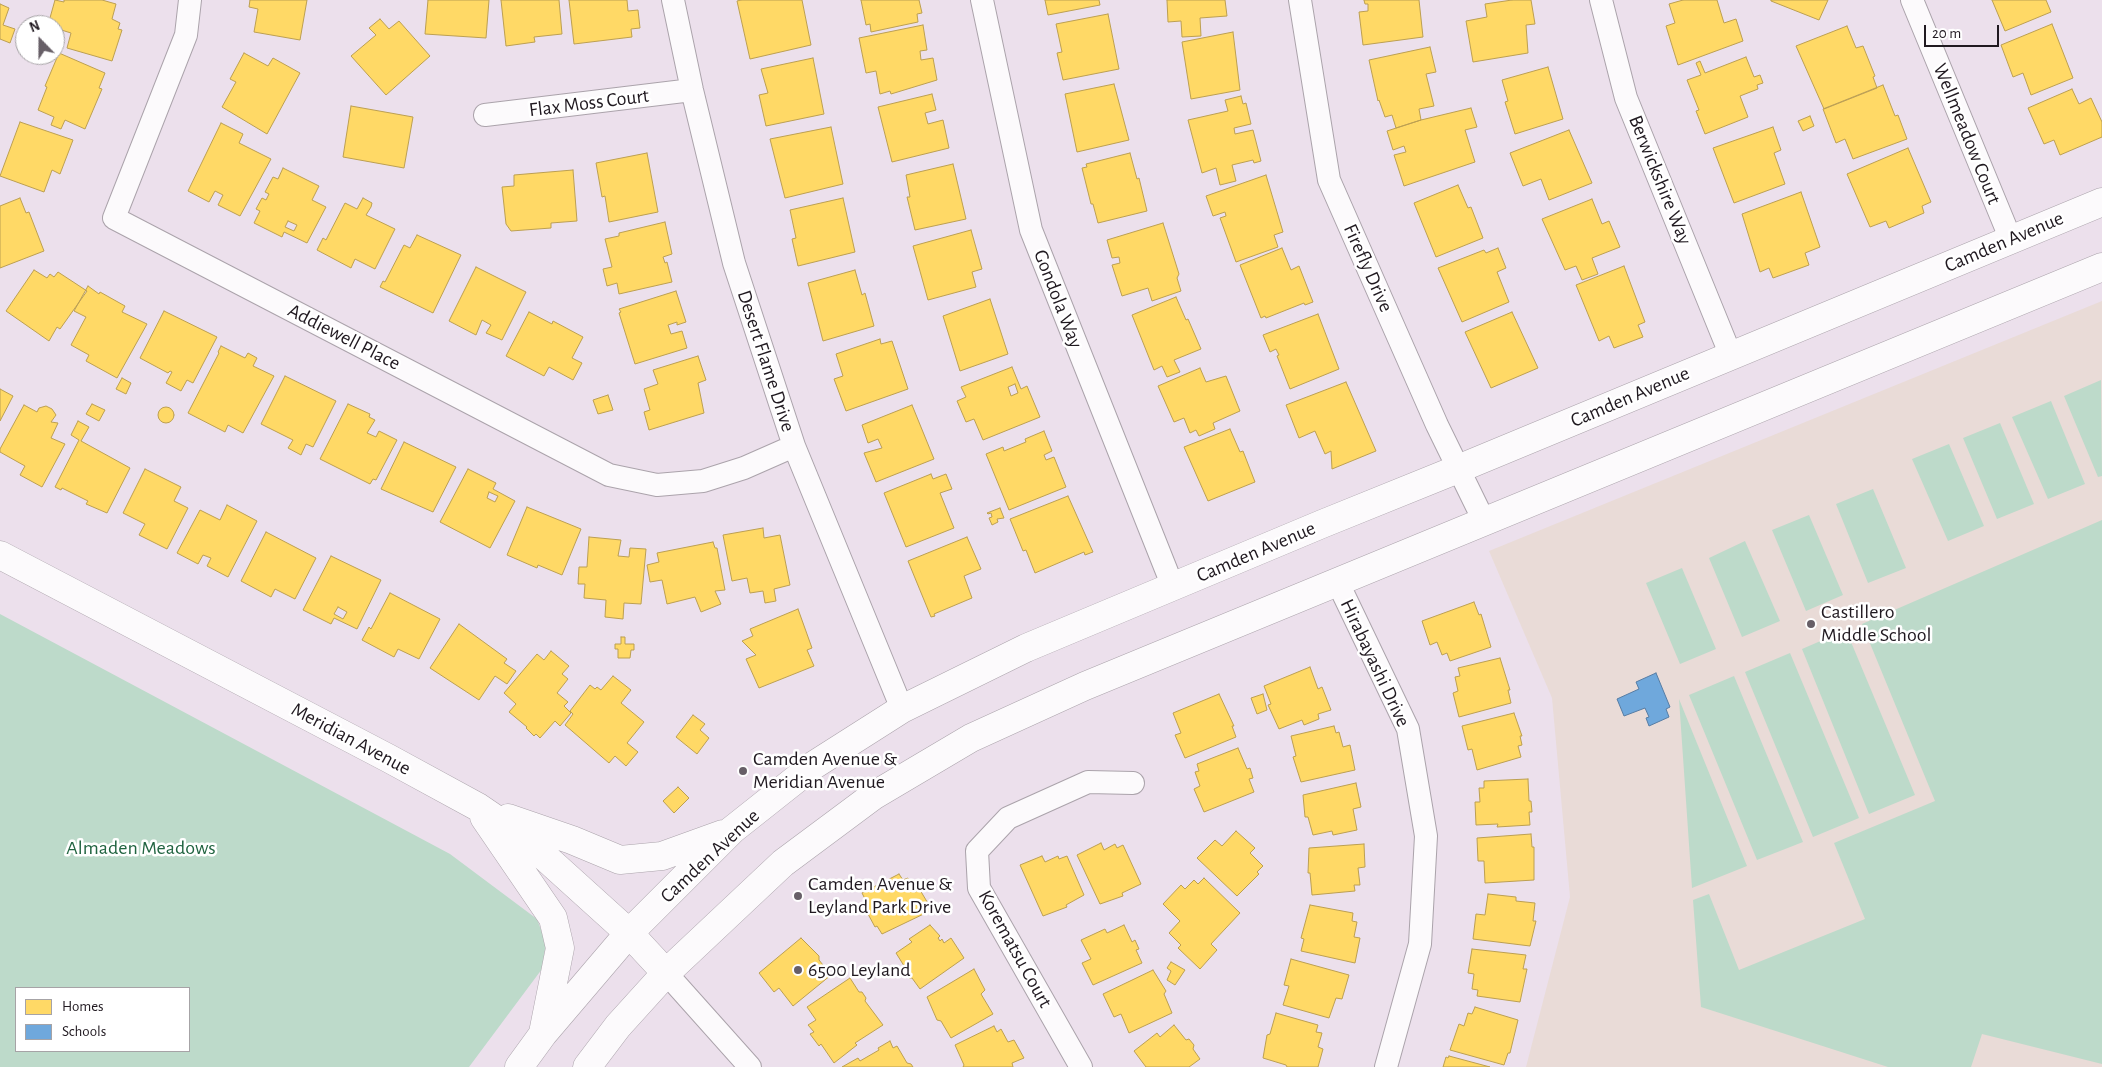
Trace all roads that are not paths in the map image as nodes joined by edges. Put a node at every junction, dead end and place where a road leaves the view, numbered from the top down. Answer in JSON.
{"nodes":[{"id":1,"x":190,"y":0,"type":"edge"},
{"id":2,"x":673,"y":0,"type":"edge"},
{"id":3,"x":982,"y":0,"type":"edge"},
{"id":4,"x":1300,"y":0,"type":"edge"},
{"id":5,"x":1601,"y":0,"type":"edge"},
{"id":6,"x":1912,"y":0,"type":"edge"},
{"id":7,"x":692,"y":90,"type":"junction"},
{"id":8,"x":486,"y":115,"type":"dead end"},
{"id":9,"x":2102,"y":202,"type":"edge"},
{"id":10,"x":2011,"y":240,"type":"junction"},
{"id":11,"x":2102,"y":267,"type":"edge"},
{"id":12,"x":1732,"y":356,"type":"junction"},
{"id":13,"x":794,"y":446,"type":"junction"},
{"id":14,"x":1458,"y":469,"type":"junction"},
{"id":15,"x":1484,"y":521,"type":"junction"},
{"id":16,"x":0,"y":555,"type":"edge"},
{"id":17,"x":1338,"y":583,"type":"junction"},
{"id":18,"x":1173,"y":587,"type":"junction"},
{"id":19,"x":902,"y":709,"type":"junction"},
{"id":20,"x":1133,"y":783,"type":"dead end"},
{"id":21,"x":478,"y":808,"type":"junction"},
{"id":22,"x":732,"y":830,"type":"junction"},
{"id":23,"x":629,"y":933,"type":"junction"},
{"id":24,"x":666,"y":973,"type":"junction"},
{"id":25,"x":543,"y":1034,"type":"junction"},
{"id":26,"x":518,"y":1067,"type":"edge"},
{"id":27,"x":587,"y":1067,"type":"edge"},
{"id":28,"x":750,"y":1067,"type":"edge"},
{"id":29,"x":1081,"y":1067,"type":"edge"},
{"id":30,"x":1386,"y":1067,"type":"edge"}],
"edges":[{"from":1,"to":13,"type":"street","name":"Addiewell Place"},
{"from":2,"to":7,"type":"street","name":"Desert Flame Drive"},
{"from":3,"to":18,"type":"street","name":"Gondola Way"},
{"from":4,"to":14,"type":"street","name":"Firefly Drive"},
{"from":5,"to":12,"type":"street","name":"Berwickshire Way"},
{"from":6,"to":10,"type":"street","name":"Wellmeadow Court"},
{"from":7,"to":8,"type":"street","name":"Flax Moss Court"},
{"from":7,"to":13,"type":"street","name":"Desert Flame Drive"},
{"from":9,"to":10,"type":"main road","name":"Camden Avenue"},
{"from":10,"to":12,"type":"main road","name":"Camden Avenue"},
{"from":11,"to":15,"type":"main road"},
{"from":12,"to":14,"type":"main road","name":"Camden Avenue"},
{"from":13,"to":19,"type":"street","name":"Desert Flame Drive"},
{"from":14,"to":15,"type":"street","name":"Firefly Drive"},
{"from":14,"to":18,"type":"main road","name":"Camden Avenue"},
{"from":15,"to":17,"type":"main road"},
{"from":16,"to":21,"type":"main road","name":"Meridian Avenue"},
{"from":17,"to":24,"type":"main road"},
{"from":17,"to":30,"type":"street","name":"Hirabayashi Drive"},
{"from":18,"to":19,"type":"main road","name":"Camden Avenue"},
{"from":19,"to":22,"type":"main road","name":"Camden Avenue"},
{"from":20,"to":29,"type":"street","name":"Korematsu Court"},
{"from":21,"to":22,"type":"main road"},
{"from":21,"to":23,"type":"main road","name":"Meridian Avenue"},
{"from":21,"to":25,"type":"main road"},
{"from":22,"to":23,"type":"main road","name":"Camden Avenue"},
{"from":23,"to":24,"type":"main road","name":"Meridian Avenue"},
{"from":23,"to":25,"type":"main road","name":"Camden Avenue"},
{"from":24,"to":27,"type":"main road"},
{"from":24,"to":28,"type":"street"},
{"from":25,"to":26,"type":"main road","name":"Camden Avenue"}]}
